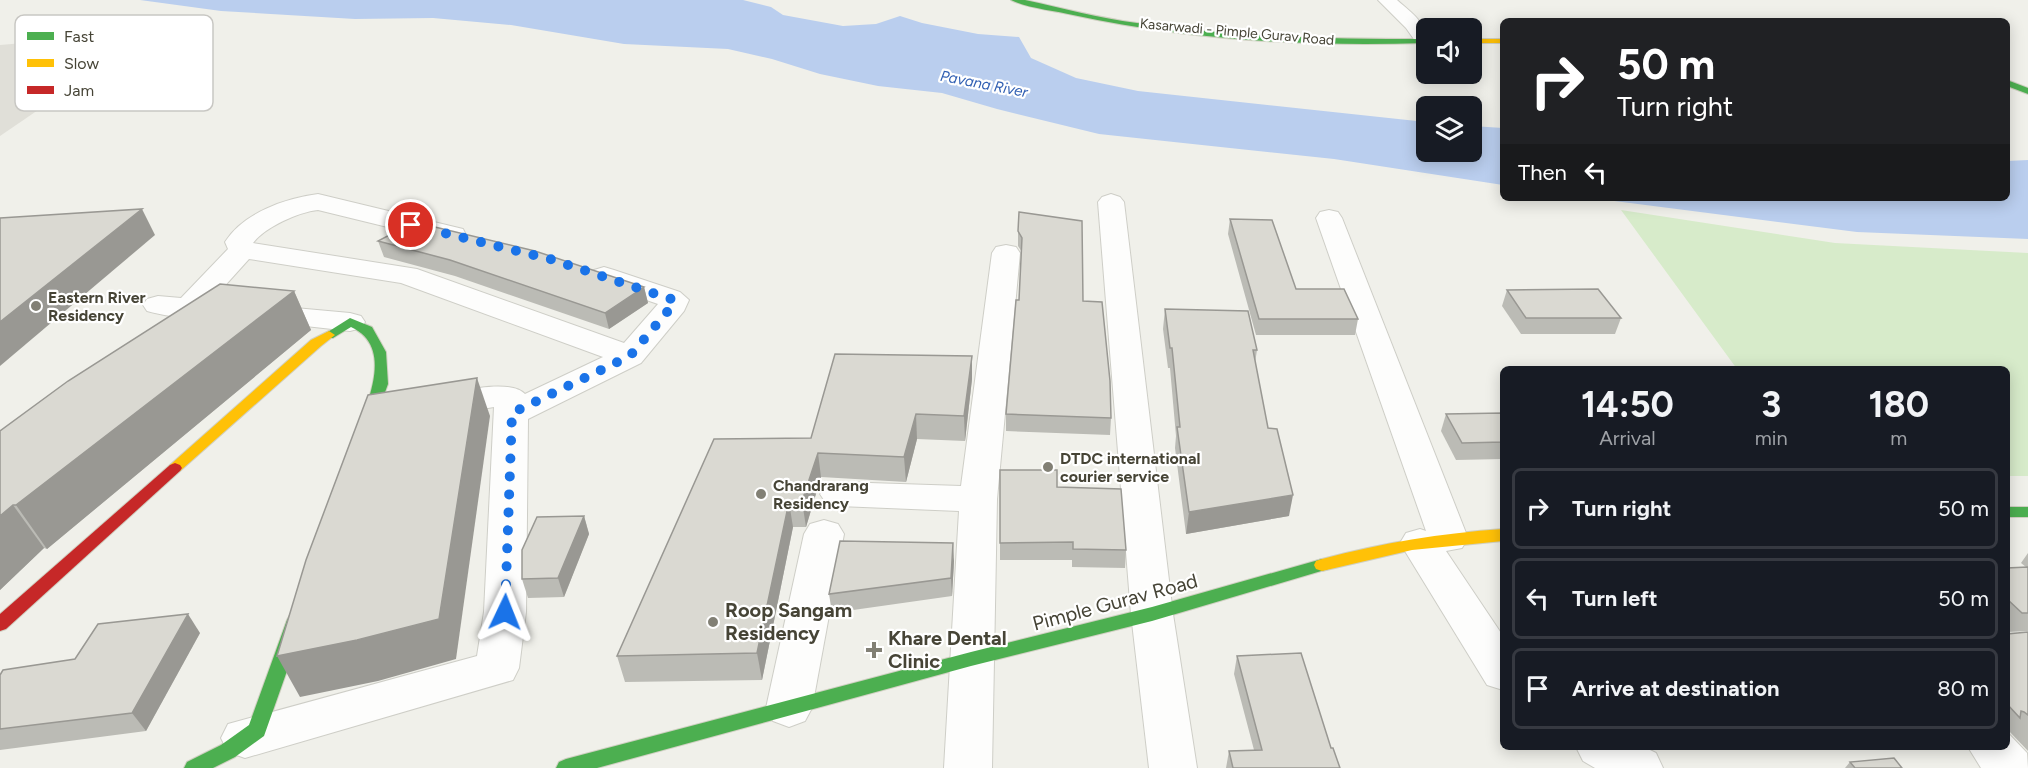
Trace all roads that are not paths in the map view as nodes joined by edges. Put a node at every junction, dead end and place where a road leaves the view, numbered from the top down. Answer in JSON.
{"nodes":[{"id":1,"x":1014,"y":0,"type":"edge"},
{"id":2,"x":1387,"y":0,"type":"edge"},
{"id":3,"x":1416,"y":28,"type":"edge"},
{"id":4,"x":1416,"y":41,"type":"edge"},
{"id":5,"x":1482,"y":41,"type":"edge"},
{"id":6,"x":1500,"y":41,"type":"edge"},
{"id":7,"x":2010,"y":84,"type":"edge"},
{"id":8,"x":2028,"y":91,"type":"edge"},
{"id":9,"x":1112,"y":202,"type":"dead end"},
{"id":10,"x":1329,"y":218,"type":"dead end"},
{"id":11,"x":481,"y":242,"type":"edge"},
{"id":12,"x":243,"y":250,"type":"junction"},
{"id":13,"x":1006,"y":253,"type":"dead end"},
{"id":14,"x":583,"y":270,"type":"edge"},
{"id":15,"x":159,"y":305,"type":"dead end"},
{"id":16,"x":192,"y":322,"type":"junction"},
{"id":17,"x":350,"y":322,"type":"junction"},
{"id":18,"x":630,"y":356,"type":"junction"},
{"id":19,"x":512,"y":413,"type":"junction"},
{"id":20,"x":362,"y":435,"type":"joint"},
{"id":21,"x":839,"y":494,"type":"dead end"},
{"id":22,"x":978,"y":499,"type":"junction"},
{"id":23,"x":2028,"y":512,"type":"edge"},
{"id":24,"x":2010,"y":513,"type":"edge"},
{"id":25,"x":824,"y":534,"type":"dead end"},
{"id":26,"x":1500,"y":535,"type":"edge"},
{"id":27,"x":1434,"y":541,"type":"junction"},
{"id":28,"x":300,"y":608,"type":"edge"},
{"id":29,"x":1152,"y":614,"type":"junction"},
{"id":30,"x":0,"y":624,"type":"edge"},
{"id":31,"x":971,"y":659,"type":"junction"},
{"id":32,"x":1500,"y":666,"type":"edge"},
{"id":33,"x":789,"y":708,"type":"junction"},
{"id":34,"x":245,"y":738,"type":"junction"},
{"id":35,"x":1606,"y":750,"type":"edge"},
{"id":36,"x":1995,"y":750,"type":"edge"},
{"id":37,"x":582,"y":766,"type":"edge"},
{"id":38,"x":194,"y":768,"type":"edge"},
{"id":39,"x":968,"y":768,"type":"edge"},
{"id":40,"x":1173,"y":768,"type":"edge"},
{"id":41,"x":1639,"y":768,"type":"edge"},
{"id":42,"x":2010,"y":768,"type":"edge"}],
"edges":[{"from":1,"to":4,"type":"street","name":"Kasarwadi - Pimple Gurav Road"},
{"from":2,"to":3,"type":"street"},
{"from":5,"to":6,"type":"street"},
{"from":7,"to":8,"type":"street"},
{"from":9,"to":29,"type":"street"},
{"from":10,"to":27,"type":"street"},
{"from":11,"to":12,"type":"street"},
{"from":12,"to":16,"type":"street"},
{"from":12,"to":18,"type":"street"},
{"from":13,"to":22,"type":"street"},
{"from":14,"to":18,"type":"street"},
{"from":15,"to":16,"type":"street"},
{"from":16,"to":17,"type":"street"},
{"from":17,"to":20,"type":"street"},
{"from":17,"to":30,"type":"street"},
{"from":18,"to":19,"type":"street"},
{"from":19,"to":20,"type":"street"},
{"from":19,"to":34,"type":"street"},
{"from":21,"to":22,"type":"street"},
{"from":22,"to":31,"type":"street"},
{"from":23,"to":24,"type":"street"},
{"from":25,"to":33,"type":"street"},
{"from":26,"to":27,"type":"street","name":"Pimple Gurav Road"},
{"from":27,"to":29,"type":"street","name":"Pimple Gurav Road"},
{"from":27,"to":32,"type":"street"},
{"from":28,"to":34,"type":"street"},
{"from":29,"to":31,"type":"street","name":"Pimple Gurav Road"},
{"from":29,"to":40,"type":"street"},
{"from":31,"to":33,"type":"street","name":"Pimple Gurav Road"},
{"from":31,"to":39,"type":"street"},
{"from":33,"to":37,"type":"street","name":"Pimple Gurav Road"},
{"from":34,"to":38,"type":"street"},
{"from":35,"to":41,"type":"street"},
{"from":36,"to":42,"type":"street"}]}
